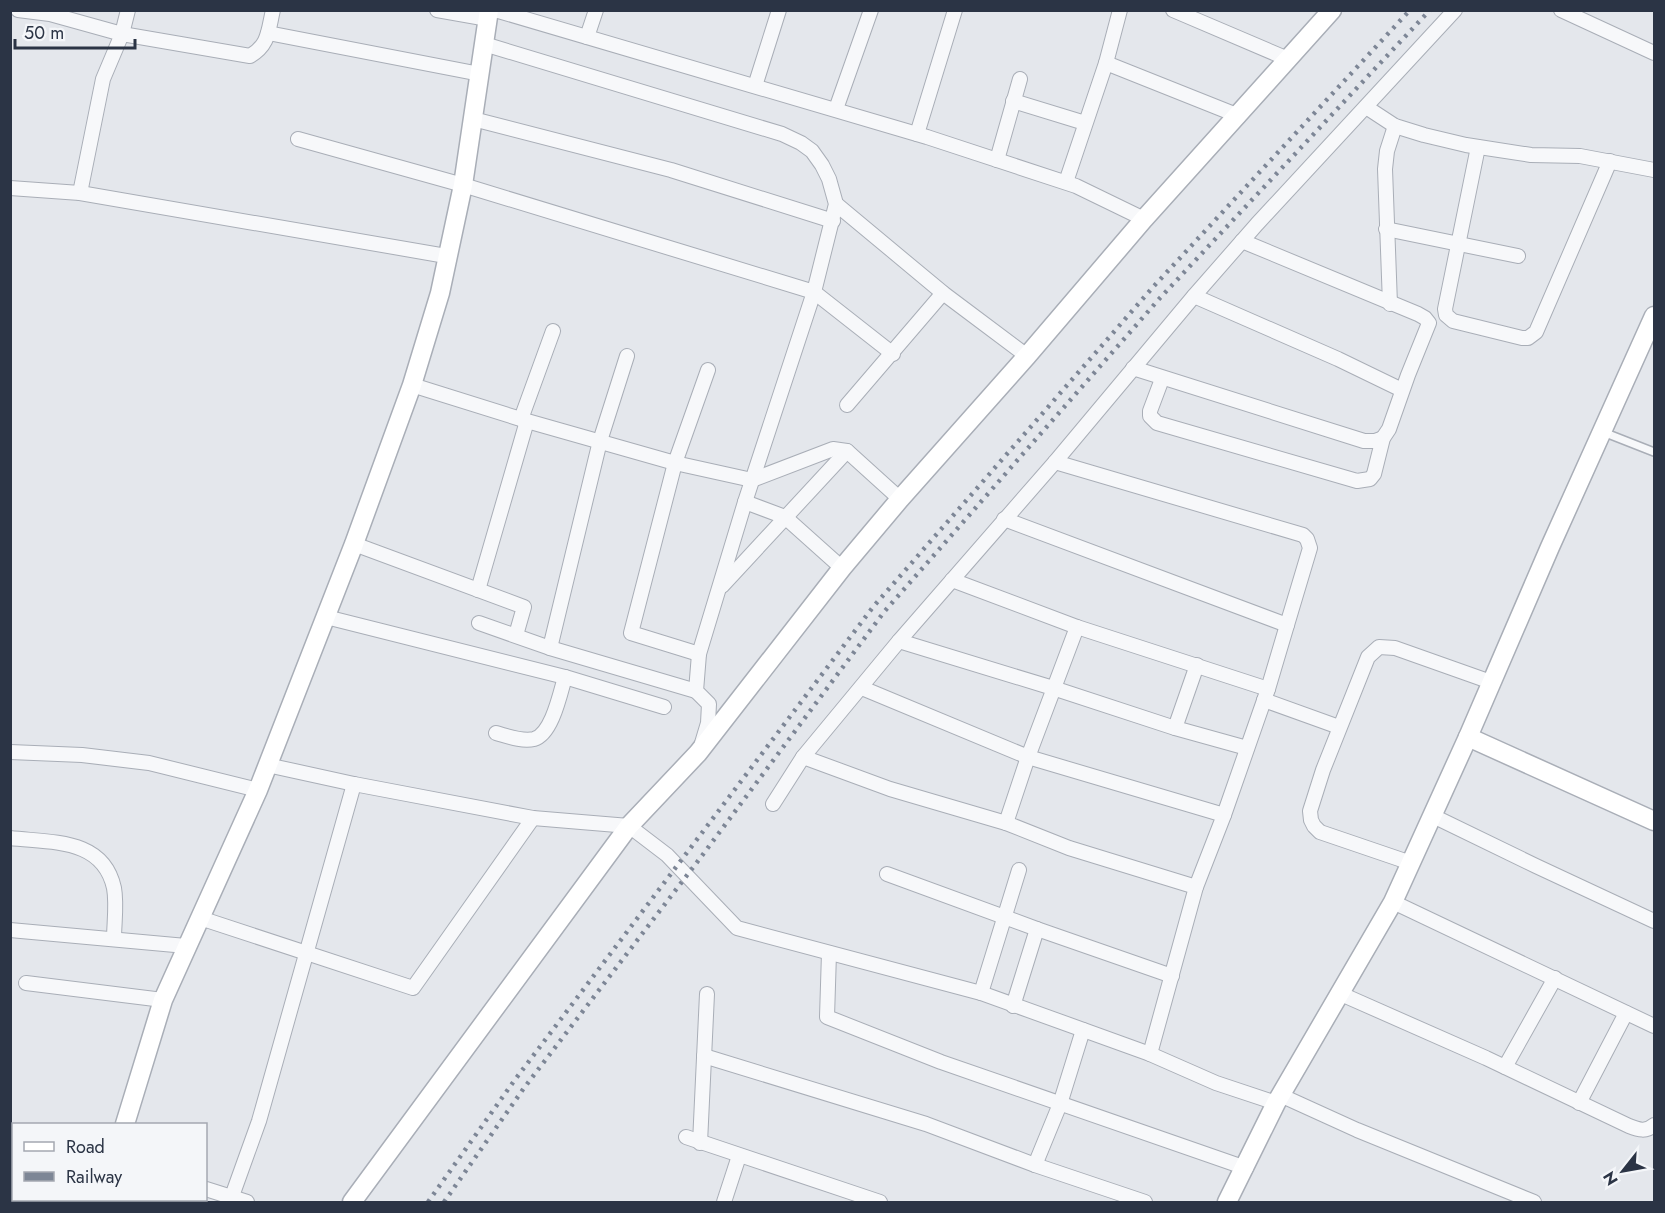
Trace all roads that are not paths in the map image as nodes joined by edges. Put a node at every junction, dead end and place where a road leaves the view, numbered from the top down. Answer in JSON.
{"nodes":[{"id":1,"x":18,"y":10,"type":"edge"},
{"id":2,"x":128,"y":10,"type":"edge"},
{"id":3,"x":273,"y":10,"type":"edge"},
{"id":4,"x":437,"y":10,"type":"edge"},
{"id":5,"x":596,"y":10,"type":"edge"},
{"id":6,"x":779,"y":10,"type":"edge"},
{"id":7,"x":871,"y":10,"type":"edge"},
{"id":8,"x":955,"y":10,"type":"edge"},
{"id":9,"x":1120,"y":10,"type":"edge"},
{"id":10,"x":1173,"y":10,"type":"edge"},
{"id":11,"x":1332,"y":10,"type":"edge"},
{"id":12,"x":1455,"y":10,"type":"edge"},
{"id":13,"x":1561,"y":10,"type":"edge"},
{"id":14,"x":491,"y":14,"type":"edge"},
{"id":15,"x":268,"y":33,"type":"junction"},
{"id":16,"x":122,"y":34,"type":"junction"},
{"id":17,"x":587,"y":37,"type":"junction"},
{"id":18,"x":484,"y":44,"type":"junction"},
{"id":19,"x":1654,"y":53,"type":"edge"},
{"id":20,"x":1288,"y":58,"type":"junction"},
{"id":21,"x":1106,"y":63,"type":"junction"},
{"id":22,"x":480,"y":74,"type":"junction"},
{"id":23,"x":1020,"y":79,"type":"dead end"},
{"id":24,"x":755,"y":86,"type":"junction"},
{"id":25,"x":1013,"y":101,"type":"junction"},
{"id":26,"x":1366,"y":107,"type":"junction"},
{"id":27,"x":836,"y":109,"type":"junction"},
{"id":28,"x":1239,"y":116,"type":"junction"},
{"id":29,"x":473,"y":118,"type":"junction"},
{"id":30,"x":1085,"y":123,"type":"junction"},
{"id":31,"x":1395,"y":126,"type":"junction"},
{"id":32,"x":917,"y":134,"type":"junction"},
{"id":33,"x":298,"y":139,"type":"dead end"},
{"id":34,"x":1478,"y":147,"type":"junction"},
{"id":35,"x":997,"y":160,"type":"junction"},
{"id":36,"x":1610,"y":161,"type":"junction"},
{"id":37,"x":1654,"y":170,"type":"edge"},
{"id":38,"x":1066,"y":182,"type":"junction"},
{"id":39,"x":463,"y":185,"type":"junction"},
{"id":40,"x":10,"y":188,"type":"edge"},
{"id":41,"x":80,"y":193,"type":"junction"},
{"id":42,"x":836,"y":204,"type":"junction"},
{"id":43,"x":1144,"y":219,"type":"junction"},
{"id":44,"x":833,"y":221,"type":"junction"},
{"id":45,"x":1386,"y":230,"type":"junction"},
{"id":46,"x":1242,"y":241,"type":"junction"},
{"id":47,"x":1458,"y":243,"type":"junction"},
{"id":48,"x":446,"y":256,"type":"junction"},
{"id":49,"x":1518,"y":256,"type":"dead end"},
{"id":50,"x":813,"y":292,"type":"junction"},
{"id":51,"x":943,"y":292,"type":"junction"},
{"id":52,"x":1194,"y":296,"type":"junction"},
{"id":53,"x":1390,"y":303,"type":"junction"},
{"id":54,"x":1654,"y":316,"type":"edge"},
{"id":55,"x":553,"y":331,"type":"dead end"},
{"id":56,"x":892,"y":354,"type":"junction"},
{"id":57,"x":627,"y":356,"type":"dead end"},
{"id":58,"x":1027,"y":356,"type":"junction"},
{"id":59,"x":1133,"y":368,"type":"junction"},
{"id":60,"x":708,"y":370,"type":"dead end"},
{"id":61,"x":1162,"y":379,"type":"junction"},
{"id":62,"x":412,"y":385,"type":"junction"},
{"id":63,"x":1402,"y":390,"type":"junction"},
{"id":64,"x":848,"y":405,"type":"dead end"},
{"id":65,"x":524,"y":420,"type":"junction"},
{"id":66,"x":1603,"y":432,"type":"junction"},
{"id":67,"x":1383,"y":438,"type":"junction"},
{"id":68,"x":600,"y":441,"type":"junction"},
{"id":69,"x":847,"y":451,"type":"junction"},
{"id":70,"x":1654,"y":452,"type":"edge"},
{"id":71,"x":1054,"y":462,"type":"junction"},
{"id":72,"x":675,"y":463,"type":"junction"},
{"id":73,"x":752,"y":480,"type":"junction"},
{"id":74,"x":900,"y":499,"type":"junction"},
{"id":75,"x":745,"y":502,"type":"junction"},
{"id":76,"x":785,"y":517,"type":"junction"},
{"id":77,"x":1004,"y":519,"type":"junction"},
{"id":78,"x":354,"y":543,"type":"junction"},
{"id":79,"x":842,"y":568,"type":"junction"},
{"id":80,"x":952,"y":580,"type":"junction"},
{"id":81,"x":478,"y":590,"type":"junction"},
{"id":82,"x":719,"y":590,"type":"junction"},
{"id":83,"x":326,"y":617,"type":"junction"},
{"id":84,"x":479,"y":623,"type":"dead end"},
{"id":85,"x":1287,"y":625,"type":"junction"},
{"id":86,"x":1077,"y":627,"type":"junction"},
{"id":87,"x":516,"y":634,"type":"junction"},
{"id":88,"x":899,"y":641,"type":"junction"},
{"id":89,"x":550,"y":648,"type":"junction"},
{"id":90,"x":699,"y":654,"type":"junction"},
{"id":91,"x":1197,"y":666,"type":"junction"},
{"id":92,"x":565,"y":677,"type":"junction"},
{"id":93,"x":1491,"y":682,"type":"junction"},
{"id":94,"x":862,"y":688,"type":"junction"},
{"id":95,"x":1053,"y":688,"type":"junction"},
{"id":96,"x":696,"y":691,"type":"junction"},
{"id":97,"x":1266,"y":694,"type":"junction"},
{"id":98,"x":664,"y":707,"type":"dead end"},
{"id":99,"x":1339,"y":727,"type":"junction"},
{"id":100,"x":1175,"y":728,"type":"junction"},
{"id":101,"x":496,"y":733,"type":"dead end"},
{"id":102,"x":1468,"y":737,"type":"junction"},
{"id":103,"x":1247,"y":747,"type":"junction"},
{"id":104,"x":10,"y":752,"type":"edge"},
{"id":105,"x":698,"y":753,"type":"junction"},
{"id":106,"x":803,"y":757,"type":"junction"},
{"id":107,"x":1028,"y":757,"type":"junction"},
{"id":108,"x":267,"y":765,"type":"junction"},
{"id":109,"x":354,"y":784,"type":"junction"},
{"id":110,"x":258,"y":790,"type":"junction"},
{"id":111,"x":773,"y":804,"type":"dead end"},
{"id":112,"x":1224,"y":815,"type":"junction"},
{"id":113,"x":1433,"y":816,"type":"junction"},
{"id":114,"x":533,"y":818,"type":"junction"},
{"id":115,"x":1654,"y":821,"type":"edge"},
{"id":116,"x":1006,"y":824,"type":"junction"},
{"id":117,"x":629,"y":826,"type":"junction"},
{"id":118,"x":10,"y":838,"type":"edge"},
{"id":119,"x":1411,"y":863,"type":"junction"},
{"id":120,"x":1019,"y":870,"type":"dead end"},
{"id":121,"x":887,"y":874,"type":"dead end"},
{"id":122,"x":1196,"y":887,"type":"junction"},
{"id":123,"x":1393,"y":902,"type":"junction"},
{"id":124,"x":1005,"y":916,"type":"junction"},
{"id":125,"x":200,"y":918,"type":"junction"},
{"id":126,"x":1654,"y":921,"type":"edge"},
{"id":127,"x":1037,"y":929,"type":"junction"},
{"id":128,"x":10,"y":930,"type":"edge"},
{"id":129,"x":114,"y":939,"type":"junction"},
{"id":130,"x":186,"y":946,"type":"junction"},
{"id":131,"x":306,"y":953,"type":"junction"},
{"id":132,"x":829,"y":953,"type":"junction"},
{"id":133,"x":1172,"y":976,"type":"junction"},
{"id":134,"x":1556,"y":978,"type":"junction"},
{"id":135,"x":26,"y":983,"type":"dead end"},
{"id":136,"x":981,"y":993,"type":"junction"},
{"id":137,"x":706,"y":994,"type":"dead end"},
{"id":138,"x":1341,"y":994,"type":"junction"},
{"id":139,"x":163,"y":1000,"type":"junction"},
{"id":140,"x":1013,"y":1006,"type":"junction"},
{"id":141,"x":1626,"y":1012,"type":"junction"},
{"id":142,"x":1654,"y":1026,"type":"edge"},
{"id":143,"x":1083,"y":1030,"type":"junction"},
{"id":144,"x":1150,"y":1054,"type":"junction"},
{"id":145,"x":704,"y":1056,"type":"junction"},
{"id":146,"x":1505,"y":1066,"type":"junction"},
{"id":147,"x":1278,"y":1099,"type":"junction"},
{"id":148,"x":1579,"y":1103,"type":"junction"},
{"id":149,"x":1060,"y":1104,"type":"junction"},
{"id":150,"x":126,"y":1123,"type":"edge"},
{"id":151,"x":1654,"y":1125,"type":"edge"},
{"id":152,"x":686,"y":1137,"type":"dead end"},
{"id":153,"x":700,"y":1143,"type":"junction"},
{"id":154,"x":739,"y":1156,"type":"junction"},
{"id":155,"x":1035,"y":1165,"type":"junction"},
{"id":156,"x":1246,"y":1168,"type":"junction"},
{"id":157,"x":207,"y":1189,"type":"edge"},
{"id":158,"x":231,"y":1198,"type":"junction"},
{"id":159,"x":248,"y":1203,"type":"edge"},
{"id":160,"x":352,"y":1203,"type":"edge"},
{"id":161,"x":724,"y":1203,"type":"edge"},
{"id":162,"x":880,"y":1203,"type":"edge"},
{"id":163,"x":1145,"y":1203,"type":"edge"},
{"id":164,"x":1227,"y":1203,"type":"edge"},
{"id":165,"x":1534,"y":1203,"type":"edge"}],
"edges":[{"from":1,"to":16,"type":"street"},
{"from":2,"to":16,"type":"street"},
{"from":3,"to":15,"type":"street"},
{"from":4,"to":14,"type":"street"},
{"from":5,"to":17,"type":"street"},
{"from":6,"to":24,"type":"street"},
{"from":7,"to":27,"type":"street"},
{"from":8,"to":32,"type":"street"},
{"from":9,"to":21,"type":"street"},
{"from":10,"to":20,"type":"street"},
{"from":11,"to":20,"type":"street"},
{"from":12,"to":26,"type":"street"},
{"from":13,"to":19,"type":"street"},
{"from":14,"to":17,"type":"street"},
{"from":14,"to":18,"type":"street"},
{"from":15,"to":16,"type":"street"},
{"from":15,"to":22,"type":"street"},
{"from":16,"to":41,"type":"street"},
{"from":17,"to":24,"type":"street"},
{"from":18,"to":22,"type":"street"},
{"from":18,"to":42,"type":"street"},
{"from":20,"to":28,"type":"street"},
{"from":21,"to":28,"type":"street"},
{"from":21,"to":30,"type":"street"},
{"from":22,"to":29,"type":"street"},
{"from":23,"to":25,"type":"street"},
{"from":24,"to":27,"type":"street"},
{"from":25,"to":30,"type":"street"},
{"from":25,"to":35,"type":"street"},
{"from":26,"to":31,"type":"street"},
{"from":26,"to":46,"type":"street"},
{"from":27,"to":32,"type":"street"},
{"from":28,"to":43,"type":"street"},
{"from":29,"to":39,"type":"street"},
{"from":29,"to":44,"type":"street"},
{"from":30,"to":38,"type":"street"},
{"from":31,"to":34,"type":"street"},
{"from":31,"to":45,"type":"street"},
{"from":32,"to":35,"type":"street"},
{"from":33,"to":39,"type":"street"},
{"from":34,"to":36,"type":"street"},
{"from":34,"to":47,"type":"street"},
{"from":35,"to":38,"type":"street"},
{"from":36,"to":37,"type":"street"},
{"from":36,"to":47,"type":"street"},
{"from":38,"to":43,"type":"street"},
{"from":39,"to":48,"type":"street"},
{"from":39,"to":50,"type":"street"},
{"from":40,"to":41,"type":"street"},
{"from":41,"to":48,"type":"street"},
{"from":42,"to":44,"type":"street"},
{"from":42,"to":51,"type":"street"},
{"from":43,"to":58,"type":"street"},
{"from":44,"to":50,"type":"street"},
{"from":45,"to":47,"type":"street"},
{"from":45,"to":53,"type":"street"},
{"from":46,"to":52,"type":"street"},
{"from":46,"to":53,"type":"street"},
{"from":47,"to":49,"type":"street"},
{"from":48,"to":62,"type":"street"},
{"from":50,"to":56,"type":"street"},
{"from":50,"to":73,"type":"street"},
{"from":51,"to":56,"type":"street"},
{"from":51,"to":58,"type":"street"},
{"from":52,"to":59,"type":"street"},
{"from":52,"to":63,"type":"street"},
{"from":53,"to":63,"type":"street"},
{"from":54,"to":66,"type":"street"},
{"from":55,"to":65,"type":"street"},
{"from":56,"to":64,"type":"street"},
{"from":57,"to":68,"type":"street"},
{"from":58,"to":74,"type":"street"},
{"from":59,"to":61,"type":"street"},
{"from":59,"to":71,"type":"street"},
{"from":60,"to":72,"type":"street"},
{"from":61,"to":67,"type":"street"},
{"from":61,"to":67,"type":"street"},
{"from":62,"to":65,"type":"street"},
{"from":62,"to":78,"type":"street"},
{"from":63,"to":67,"type":"street"},
{"from":65,"to":68,"type":"street"},
{"from":65,"to":81,"type":"street"},
{"from":66,"to":70,"type":"lane"},
{"from":66,"to":93,"type":"street"},
{"from":68,"to":72,"type":"street"},
{"from":68,"to":89,"type":"street"},
{"from":69,"to":73,"type":"street"},
{"from":69,"to":74,"type":"street"},
{"from":69,"to":76,"type":"street"},
{"from":71,"to":77,"type":"street"},
{"from":71,"to":85,"type":"street"},
{"from":72,"to":73,"type":"street"},
{"from":72,"to":90,"type":"street"},
{"from":73,"to":75,"type":"street"},
{"from":74,"to":79,"type":"street"},
{"from":75,"to":76,"type":"street"},
{"from":75,"to":82,"type":"street"},
{"from":76,"to":79,"type":"street"},
{"from":76,"to":82,"type":"street"},
{"from":77,"to":80,"type":"street"},
{"from":77,"to":85,"type":"street"},
{"from":78,"to":81,"type":"street"},
{"from":78,"to":83,"type":"street"},
{"from":79,"to":105,"type":"street"},
{"from":80,"to":86,"type":"street"},
{"from":80,"to":88,"type":"street"},
{"from":81,"to":87,"type":"street"},
{"from":82,"to":90,"type":"street"},
{"from":83,"to":92,"type":"street"},
{"from":83,"to":108,"type":"street"},
{"from":84,"to":87,"type":"street"},
{"from":85,"to":97,"type":"street"},
{"from":86,"to":91,"type":"street"},
{"from":86,"to":95,"type":"street"},
{"from":87,"to":89,"type":"street"},
{"from":88,"to":94,"type":"street"},
{"from":88,"to":95,"type":"street"},
{"from":89,"to":96,"type":"street"},
{"from":90,"to":96,"type":"street"},
{"from":91,"to":97,"type":"street"},
{"from":91,"to":100,"type":"street"},
{"from":92,"to":98,"type":"street"},
{"from":92,"to":101,"type":"street"},
{"from":93,"to":99,"type":"street"},
{"from":93,"to":102,"type":"street"},
{"from":94,"to":106,"type":"street"},
{"from":94,"to":107,"type":"street"},
{"from":95,"to":100,"type":"street"},
{"from":95,"to":107,"type":"street"},
{"from":96,"to":105,"type":"street"},
{"from":97,"to":99,"type":"street"},
{"from":97,"to":103,"type":"street"},
{"from":99,"to":119,"type":"street"},
{"from":100,"to":103,"type":"street"},
{"from":102,"to":113,"type":"street"},
{"from":102,"to":115,"type":"street"},
{"from":103,"to":112,"type":"street"},
{"from":104,"to":110,"type":"street"},
{"from":105,"to":117,"type":"street"},
{"from":106,"to":111,"type":"street"},
{"from":106,"to":116,"type":"street"},
{"from":107,"to":112,"type":"street"},
{"from":107,"to":116,"type":"street"},
{"from":108,"to":109,"type":"street"},
{"from":108,"to":110,"type":"street"},
{"from":109,"to":114,"type":"street"},
{"from":109,"to":131,"type":"street"},
{"from":110,"to":125,"type":"street"},
{"from":112,"to":122,"type":"street"},
{"from":113,"to":119,"type":"street"},
{"from":113,"to":126,"type":"street"},
{"from":114,"to":117,"type":"street"},
{"from":114,"to":131,"type":"street"},
{"from":116,"to":122,"type":"street"},
{"from":117,"to":132,"type":"street"},
{"from":117,"to":160,"type":"street"},
{"from":118,"to":129,"type":"street"},
{"from":119,"to":123,"type":"street"},
{"from":120,"to":124,"type":"street"},
{"from":121,"to":124,"type":"street"},
{"from":122,"to":133,"type":"street"},
{"from":123,"to":134,"type":"street"},
{"from":123,"to":138,"type":"street"},
{"from":124,"to":127,"type":"street"},
{"from":124,"to":136,"type":"street"},
{"from":125,"to":130,"type":"street"},
{"from":125,"to":131,"type":"street"},
{"from":127,"to":133,"type":"street"},
{"from":127,"to":140,"type":"street"},
{"from":128,"to":129,"type":"street"},
{"from":129,"to":130,"type":"street"},
{"from":130,"to":139,"type":"street"},
{"from":131,"to":158,"type":"street"},
{"from":132,"to":136,"type":"street"},
{"from":132,"to":149,"type":"street"},
{"from":133,"to":144,"type":"street"},
{"from":134,"to":141,"type":"street"},
{"from":134,"to":146,"type":"street"},
{"from":135,"to":139,"type":"street"},
{"from":136,"to":140,"type":"street"},
{"from":137,"to":145,"type":"street"},
{"from":138,"to":146,"type":"street"},
{"from":138,"to":147,"type":"street"},
{"from":139,"to":150,"type":"street"},
{"from":140,"to":143,"type":"street"},
{"from":141,"to":142,"type":"street"},
{"from":141,"to":148,"type":"street"},
{"from":143,"to":144,"type":"street"},
{"from":143,"to":149,"type":"street"},
{"from":144,"to":147,"type":"street"},
{"from":145,"to":153,"type":"street"},
{"from":145,"to":155,"type":"street"},
{"from":146,"to":148,"type":"street"},
{"from":147,"to":156,"type":"street"},
{"from":147,"to":165,"type":"street"},
{"from":148,"to":151,"type":"street"},
{"from":149,"to":155,"type":"street"},
{"from":149,"to":156,"type":"street"},
{"from":152,"to":153,"type":"street"},
{"from":153,"to":154,"type":"street"},
{"from":154,"to":161,"type":"street"},
{"from":154,"to":162,"type":"street"},
{"from":155,"to":163,"type":"street"},
{"from":156,"to":164,"type":"street"},
{"from":157,"to":158,"type":"street"},
{"from":158,"to":159,"type":"street"}]}
